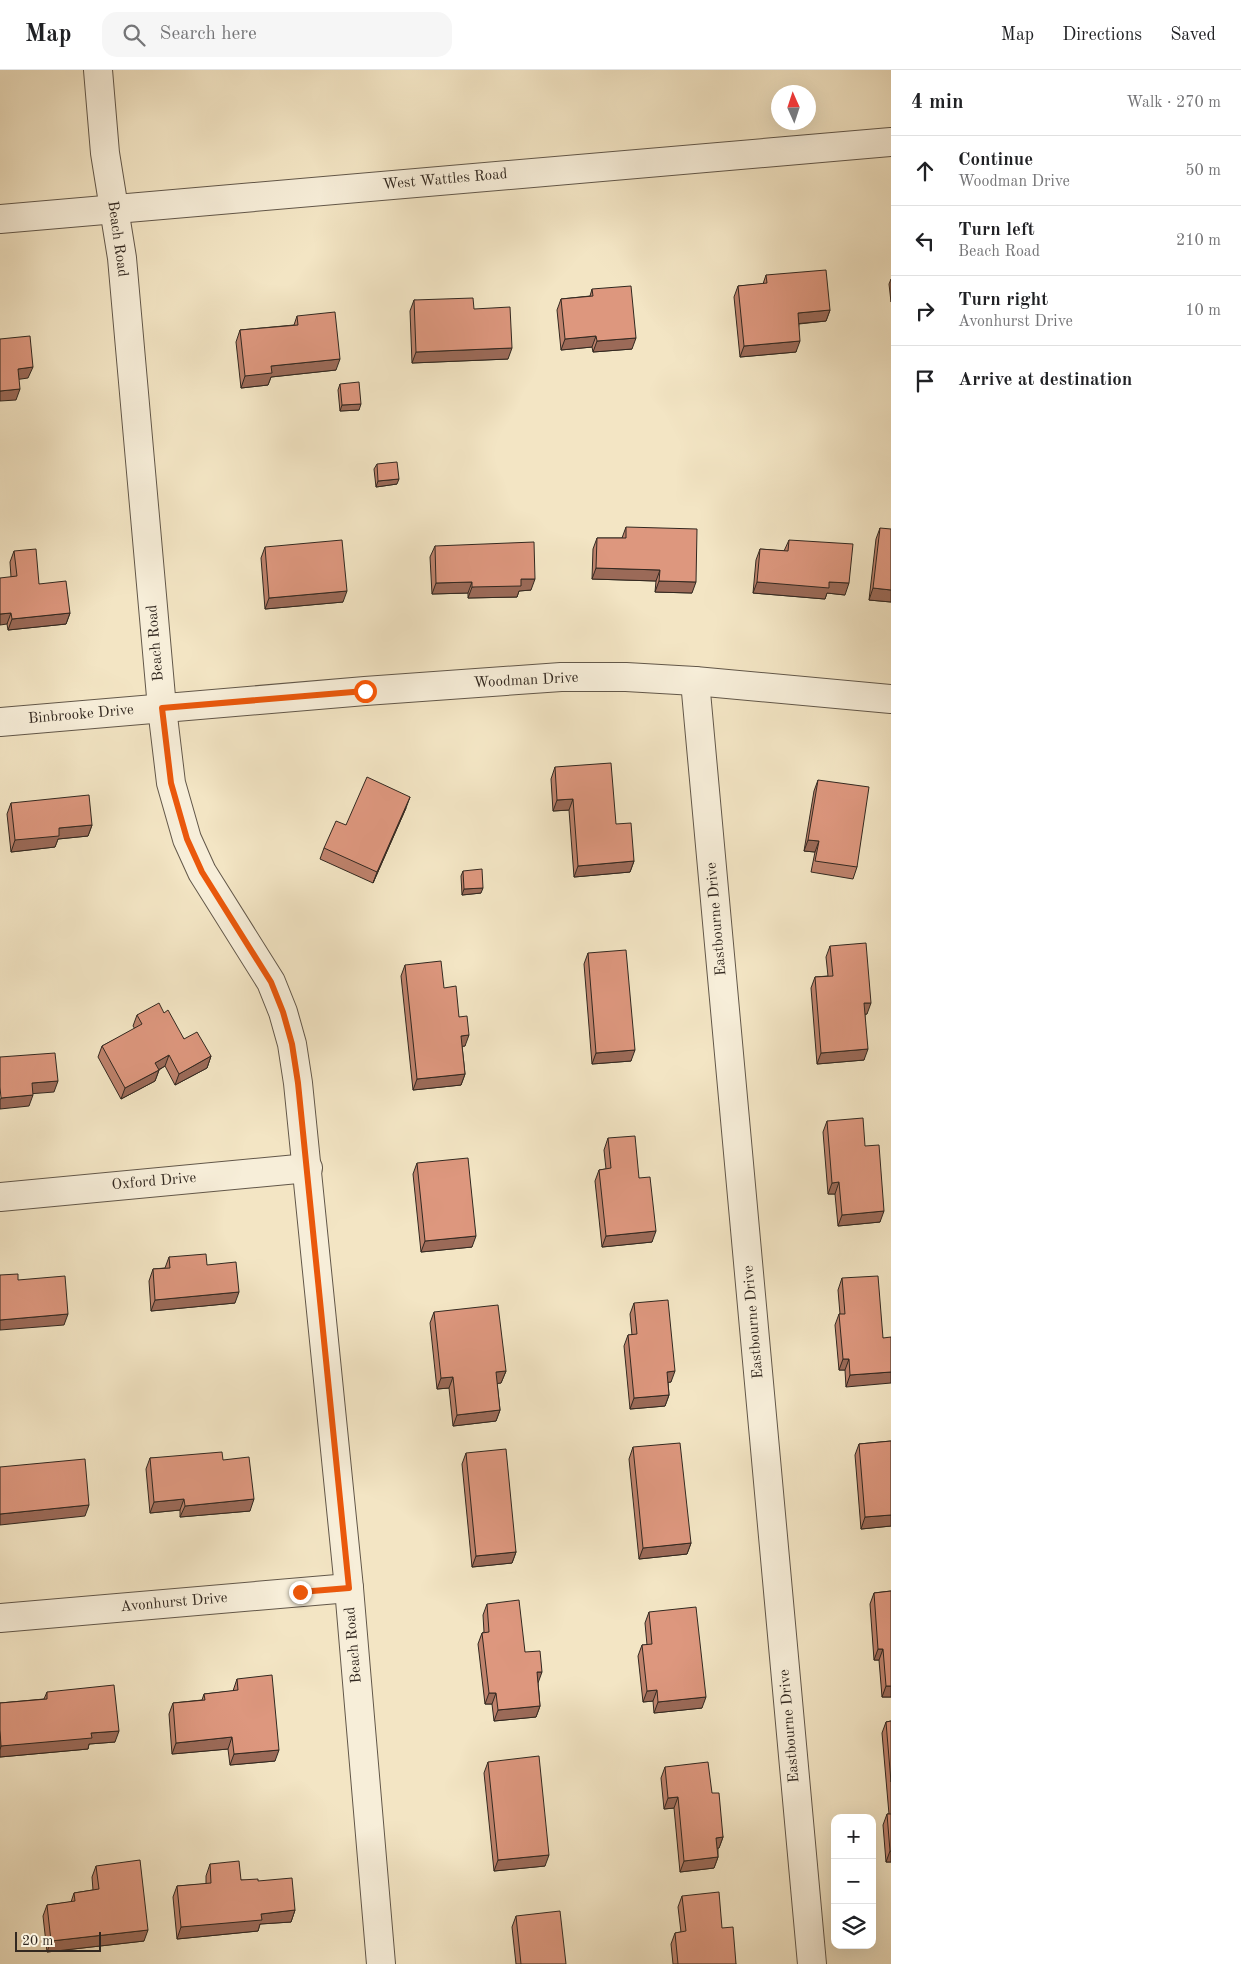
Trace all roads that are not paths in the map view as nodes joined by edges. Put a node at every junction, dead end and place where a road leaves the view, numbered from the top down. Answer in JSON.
{"nodes":[{"id":1,"x":98,"y":70,"type":"edge"},
{"id":2,"x":891,"y":142,"type":"edge"},
{"id":3,"x":113,"y":208,"type":"junction"},
{"id":4,"x":0,"y":219,"type":"edge"},
{"id":5,"x":695,"y":681,"type":"junction"},
{"id":6,"x":891,"y":700,"type":"edge"},
{"id":7,"x":162,"y":708,"type":"junction"},
{"id":8,"x":0,"y":722,"type":"edge"},
{"id":9,"x":308,"y":1168,"type":"junction"},
{"id":10,"x":0,"y":1197,"type":"edge"},
{"id":11,"x":349,"y":1588,"type":"junction"},
{"id":12,"x":0,"y":1618,"type":"edge"},
{"id":13,"x":381,"y":1964,"type":"edge"},
{"id":14,"x":812,"y":1964,"type":"edge"}],
"edges":[{"from":1,"to":3,"type":"street","name":"Beach Road"},
{"from":2,"to":3,"type":"street","name":"West Wattles Road"},
{"from":3,"to":4,"type":"street","name":"West Wattles Road"},
{"from":3,"to":7,"type":"street","name":"Beach Road"},
{"from":5,"to":6,"type":"street","name":"Woodman Drive"},
{"from":5,"to":7,"type":"street","name":"Woodman Drive"},
{"from":5,"to":14,"type":"street","name":"Eastbourne Drive"},
{"from":7,"to":8,"type":"street","name":"Binbrooke Drive"},
{"from":7,"to":9,"type":"street","name":"Beach Road"},
{"from":9,"to":10,"type":"street","name":"Oxford Drive"},
{"from":9,"to":11,"type":"street","name":"Beach Road"},
{"from":11,"to":12,"type":"street","name":"Avonhurst Drive"},
{"from":11,"to":13,"type":"street","name":"Beach Road"}]}
